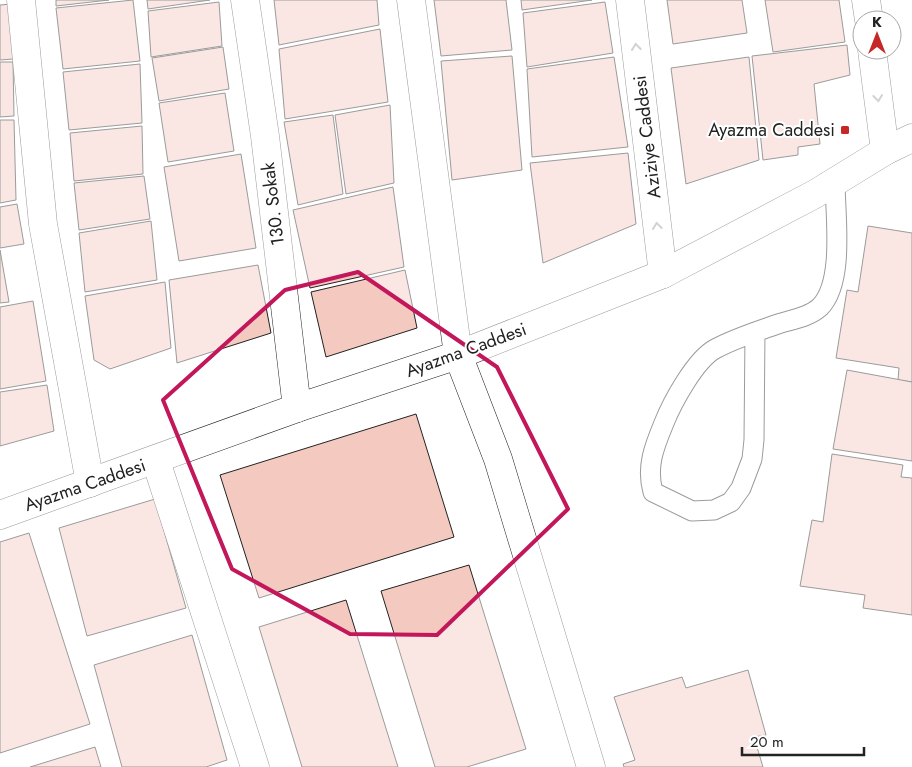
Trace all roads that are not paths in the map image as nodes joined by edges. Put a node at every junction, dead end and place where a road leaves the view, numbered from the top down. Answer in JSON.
{"nodes":[{"id":1,"x":21,"y":0,"type":"edge"},
{"id":2,"x":245,"y":0,"type":"edge"},
{"id":3,"x":412,"y":0,"type":"edge"},
{"id":4,"x":630,"y":0,"type":"edge"},
{"id":5,"x":873,"y":60,"type":"edge"},
{"id":6,"x":912,"y":138,"type":"edge"},
{"id":7,"x":885,"y":151,"type":"junction"},
{"id":8,"x":835,"y":181,"type":"junction"},
{"id":9,"x":663,"y":274,"type":"junction"},
{"id":10,"x":755,"y":332,"type":"junction"},
{"id":11,"x":458,"y":356,"type":"junction"},
{"id":12,"x":297,"y":408,"type":"junction"},
{"id":13,"x":156,"y":461,"type":"junction"},
{"id":14,"x":90,"y":483,"type":"junction"},
{"id":15,"x":0,"y":515,"type":"edge"},
{"id":16,"x":255,"y":767,"type":"edge"},
{"id":17,"x":591,"y":767,"type":"edge"}],
"edges":[{"from":1,"to":14,"type":"street"},
{"from":2,"to":12,"type":"street","name":"130. Sokak"},
{"from":3,"to":11,"type":"street"},
{"from":9,"to":4,"type":"street","name":"Aziziye Caddesi","one_way":true},
{"from":5,"to":7,"type":"street","one_way":true},
{"from":6,"to":7,"type":"street","name":"Ayazma Caddesi"},
{"from":7,"to":8,"type":"street","name":"Ayazma Caddesi"},
{"from":8,"to":9,"type":"street","name":"Ayazma Caddesi"},
{"from":8,"to":10,"type":"lane"},
{"from":9,"to":11,"type":"street","name":"Ayazma Caddesi"},
{"from":10,"to":10,"type":"lane"},
{"from":11,"to":12,"type":"street","name":"Ayazma Caddesi"},
{"from":11,"to":17,"type":"street"},
{"from":12,"to":13,"type":"street","name":"Ayazma Caddesi"},
{"from":13,"to":14,"type":"street","name":"Ayazma Caddesi"},
{"from":13,"to":16,"type":"street"},
{"from":14,"to":15,"type":"street","name":"Ayazma Caddesi"}]}
